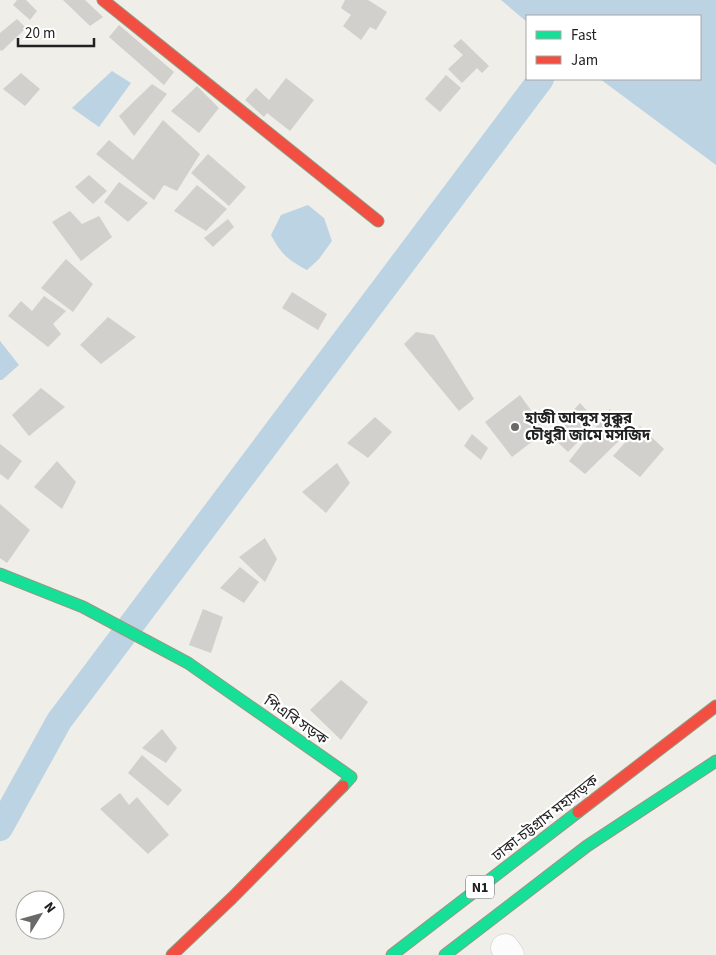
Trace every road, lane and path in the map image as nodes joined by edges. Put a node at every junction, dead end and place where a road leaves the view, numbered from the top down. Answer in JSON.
{"nodes":[{"id":1,"x":103,"y":0,"type":"edge"},
{"id":2,"x":378,"y":221,"type":"dead end"},
{"id":3,"x":0,"y":574,"type":"edge"},
{"id":4,"x":716,"y":706,"type":"edge"},
{"id":5,"x":716,"y":761,"type":"edge"},
{"id":6,"x":172,"y":955,"type":"edge"},
{"id":7,"x":392,"y":955,"type":"edge"},
{"id":8,"x":445,"y":955,"type":"edge"}],
"edges":[{"from":1,"to":2,"type":"main road"},
{"from":3,"to":6,"type":"main road","name":"পিএবি সড়ক"},
{"from":4,"to":7,"type":"main road","name":"ঢাকা-চট্টগ্রাম মহাসড়ক","number":"N1"},
{"from":5,"to":8,"type":"main road","number":"N1"}]}
